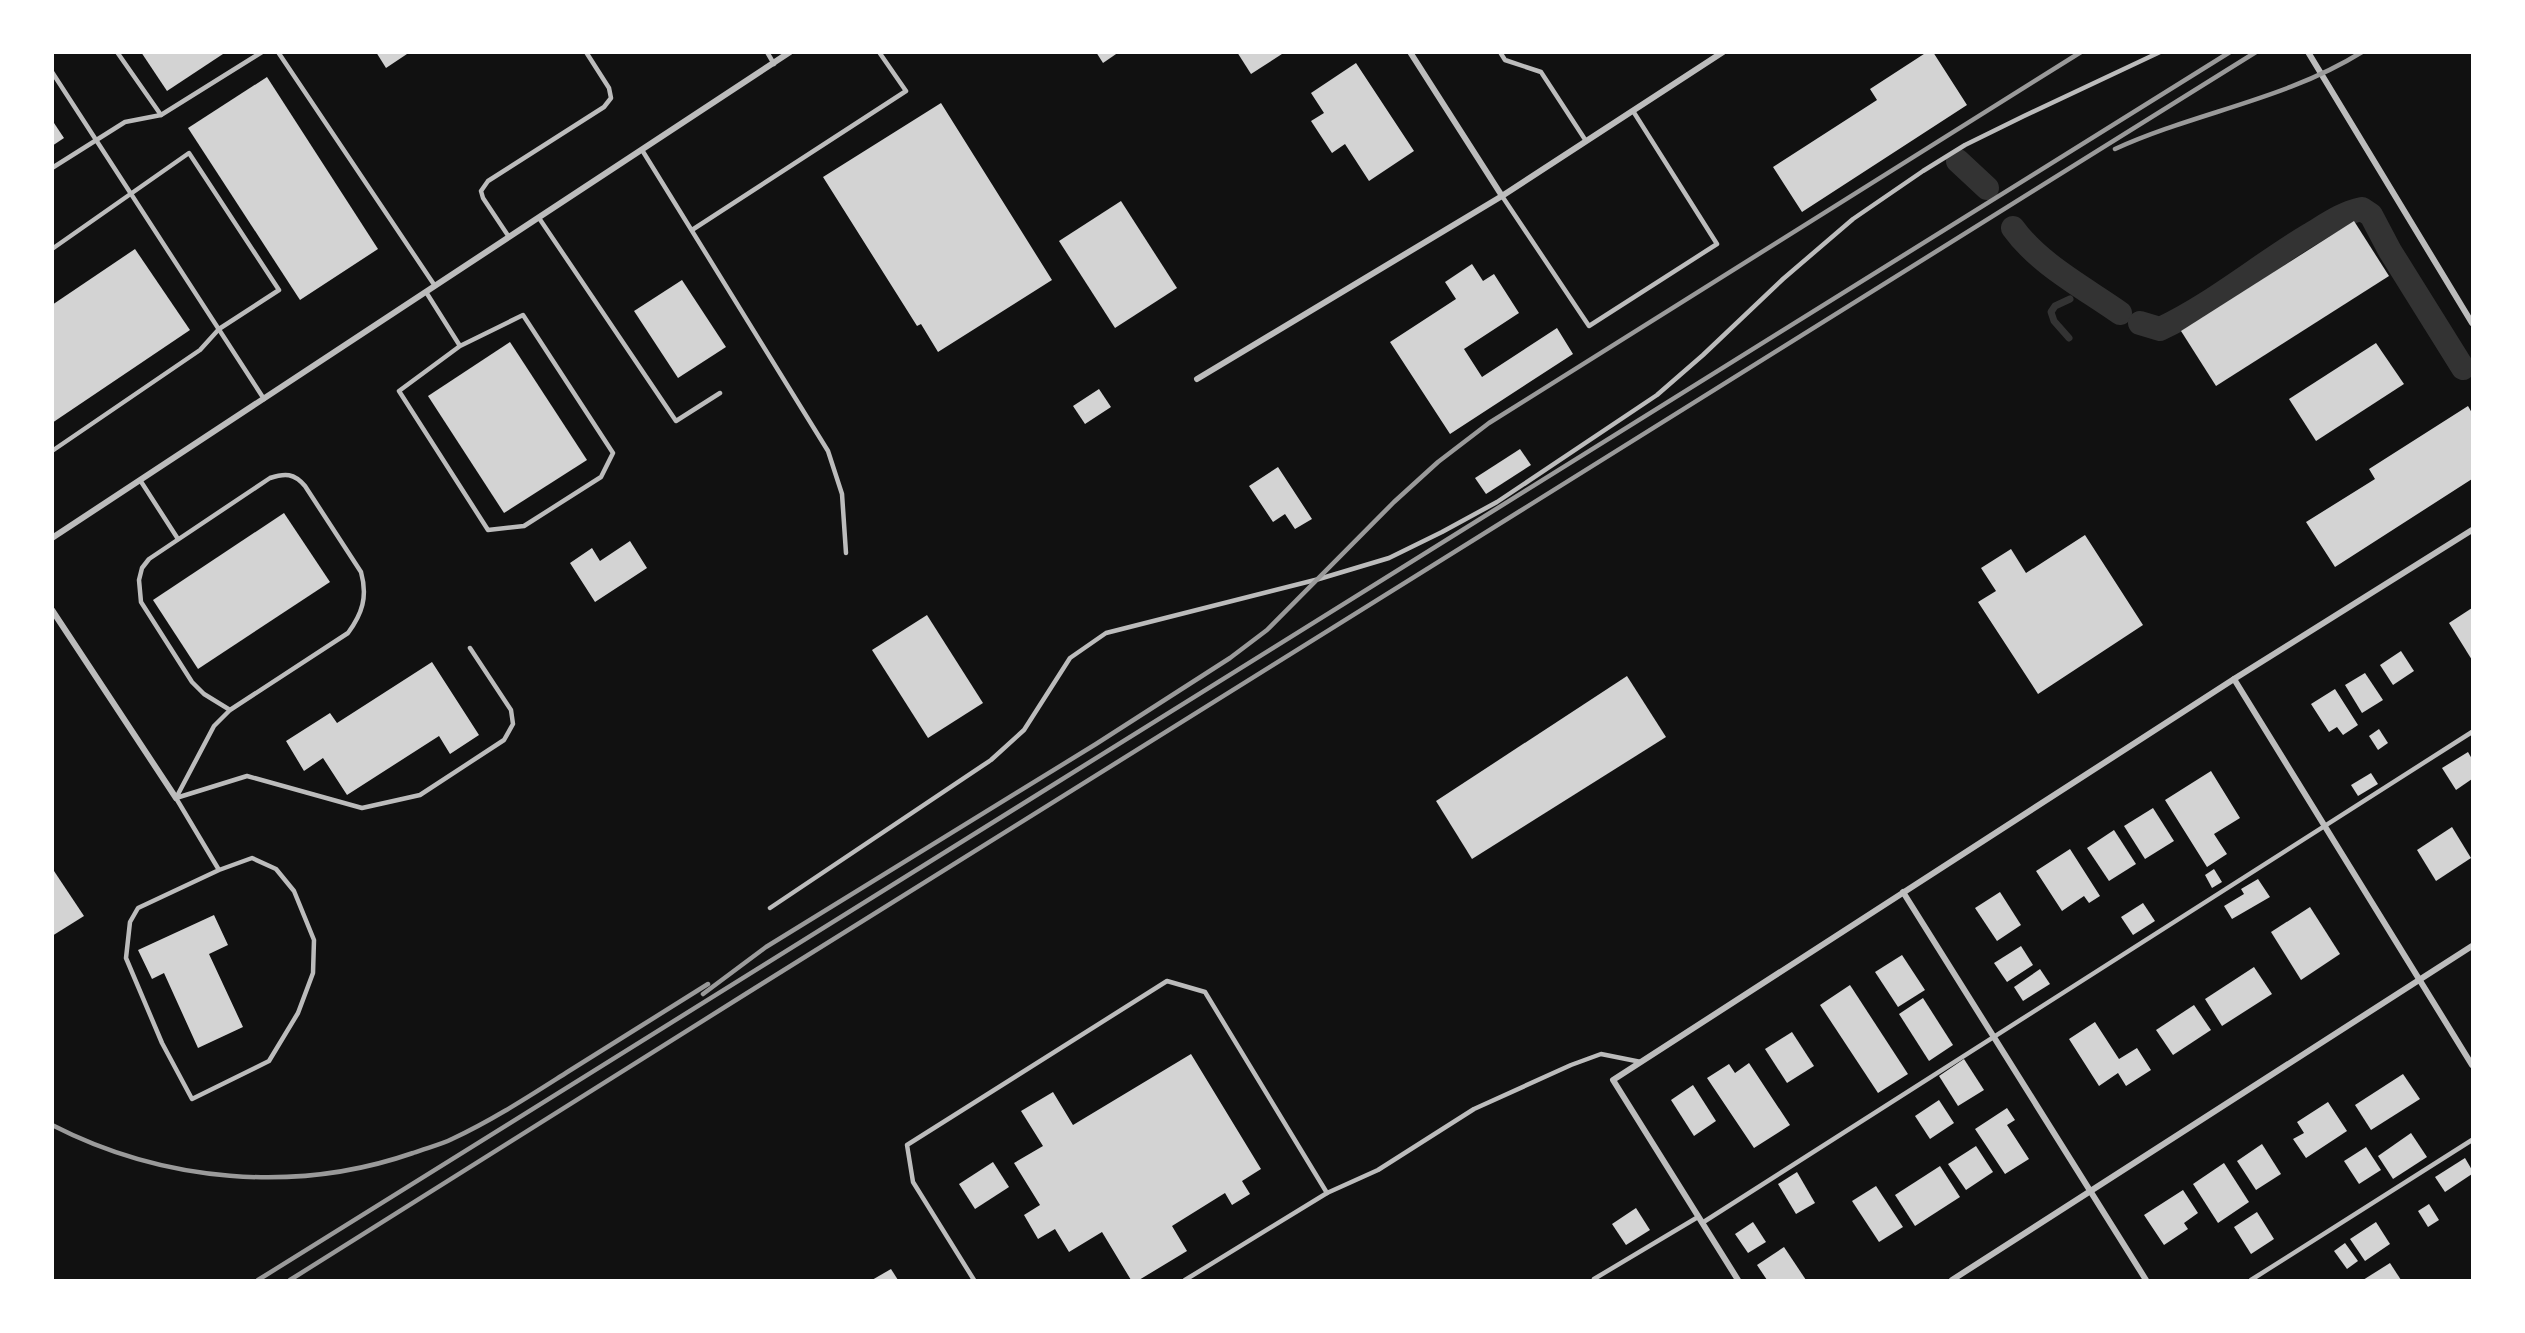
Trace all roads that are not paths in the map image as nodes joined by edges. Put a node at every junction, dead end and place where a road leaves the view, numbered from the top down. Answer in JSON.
{"nodes":[{"id":1,"x":117,"y":52,"type":"edge"},
{"id":2,"x":262,"y":52,"type":"edge"},
{"id":3,"x":278,"y":52,"type":"edge"},
{"id":4,"x":586,"y":52,"type":"edge"},
{"id":5,"x":767,"y":52,"type":"edge"},
{"id":6,"x":790,"y":52,"type":"edge"},
{"id":7,"x":879,"y":52,"type":"edge"},
{"id":8,"x":1410,"y":52,"type":"edge"},
{"id":9,"x":1500,"y":52,"type":"edge"},
{"id":10,"x":1723,"y":52,"type":"edge"},
{"id":11,"x":2160,"y":52,"type":"edge"},
{"id":12,"x":2308,"y":52,"type":"edge"},
{"id":13,"x":774,"y":63,"type":"junction"},
{"id":14,"x":52,"y":72,"type":"edge"},
{"id":15,"x":1633,"y":111,"type":"junction"},
{"id":16,"x":161,"y":115,"type":"junction"},
{"id":17,"x":96,"y":139,"type":"junction"},
{"id":18,"x":1586,"y":141,"type":"junction"},
{"id":19,"x":642,"y":150,"type":"junction"},
{"id":20,"x":52,"y":168,"type":"edge"},
{"id":21,"x":130,"y":193,"type":"junction"},
{"id":22,"x":1502,"y":196,"type":"junction"},
{"id":23,"x":539,"y":218,"type":"junction"},
{"id":24,"x":692,"y":230,"type":"junction"},
{"id":25,"x":509,"y":237,"type":"junction"},
{"id":26,"x":52,"y":249,"type":"edge"},
{"id":27,"x":435,"y":286,"type":"junction"},
{"id":28,"x":426,"y":292,"type":"junction"},
{"id":29,"x":2472,"y":323,"type":"edge"},
{"id":30,"x":219,"y":329,"type":"junction"},
{"id":31,"x":460,"y":346,"type":"junction"},
{"id":32,"x":1197,"y":379,"type":"dead end"},
{"id":33,"x":720,"y":393,"type":"dead end"},
{"id":34,"x":264,"y":399,"type":"junction"},
{"id":35,"x":52,"y":451,"type":"edge"},
{"id":36,"x":140,"y":480,"type":"junction"},
{"id":37,"x":2472,"y":530,"type":"edge"},
{"id":38,"x":52,"y":538,"type":"edge"},
{"id":39,"x":178,"y":539,"type":"junction"},
{"id":40,"x":846,"y":553,"type":"dead end"},
{"id":41,"x":52,"y":610,"type":"edge"},
{"id":42,"x":470,"y":648,"type":"dead end"},
{"id":43,"x":2234,"y":679,"type":"junction"},
{"id":44,"x":231,"y":710,"type":"junction"},
{"id":45,"x":2472,"y":732,"type":"edge"},
{"id":46,"x":176,"y":798,"type":"junction"},
{"id":47,"x":2325,"y":826,"type":"junction"},
{"id":48,"x":219,"y":870,"type":"junction"},
{"id":49,"x":1903,"y":892,"type":"junction"},
{"id":50,"x":770,"y":908,"type":"dead end"},
{"id":51,"x":2472,"y":946,"type":"edge"},
{"id":52,"x":2420,"y":980,"type":"junction"},
{"id":53,"x":1994,"y":1037,"type":"junction"},
{"id":54,"x":1641,"y":1062,"type":"junction"},
{"id":55,"x":2472,"y":1065,"type":"edge"},
{"id":56,"x":2472,"y":1140,"type":"edge"},
{"id":57,"x":2091,"y":1191,"type":"junction"},
{"id":58,"x":1327,"y":1193,"type":"junction"},
{"id":59,"x":1700,"y":1220,"type":"junction"},
{"id":60,"x":1594,"y":1279,"type":"edge"},
{"id":61,"x":974,"y":1281,"type":"edge"},
{"id":62,"x":1185,"y":1281,"type":"edge"},
{"id":63,"x":1738,"y":1281,"type":"edge"},
{"id":64,"x":1952,"y":1281,"type":"edge"},
{"id":65,"x":2146,"y":1281,"type":"edge"},
{"id":66,"x":2251,"y":1281,"type":"edge"}],
"edges":[{"from":1,"to":16,"type":"lane"},
{"from":2,"to":16,"type":"lane"},
{"from":3,"to":27,"type":"lane"},
{"from":4,"to":25,"type":"lane"},
{"from":5,"to":13,"type":"lane"},
{"from":6,"to":13,"type":"street"},
{"from":7,"to":24,"type":"lane"},
{"from":8,"to":22,"type":"street"},
{"from":9,"to":18,"type":"lane"},
{"from":10,"to":15,"type":"street"},
{"from":11,"to":50,"type":"lane"},
{"from":12,"to":29,"type":"street"},
{"from":13,"to":19,"type":"street"},
{"from":14,"to":17,"type":"lane"},
{"from":15,"to":18,"type":"street"},
{"from":15,"to":22,"type":"lane"},
{"from":16,"to":17,"type":"lane"},
{"from":17,"to":20,"type":"lane"},
{"from":17,"to":21,"type":"lane"},
{"from":18,"to":22,"type":"street"},
{"from":19,"to":23,"type":"street"},
{"from":19,"to":24,"type":"lane"},
{"from":21,"to":26,"type":"lane"},
{"from":21,"to":30,"type":"lane"},
{"from":21,"to":30,"type":"lane"},
{"from":22,"to":32,"type":"street"},
{"from":23,"to":25,"type":"street"},
{"from":23,"to":33,"type":"lane"},
{"from":24,"to":40,"type":"lane"},
{"from":25,"to":27,"type":"street"},
{"from":27,"to":28,"type":"street"},
{"from":28,"to":31,"type":"lane"},
{"from":28,"to":34,"type":"street"},
{"from":30,"to":34,"type":"lane"},
{"from":30,"to":35,"type":"lane"},
{"from":31,"to":31,"type":"lane"},
{"from":34,"to":36,"type":"street"},
{"from":36,"to":38,"type":"street"},
{"from":36,"to":39,"type":"lane"},
{"from":37,"to":43,"type":"street"},
{"from":39,"to":44,"type":"lane"},
{"from":39,"to":44,"type":"lane"},
{"from":41,"to":46,"type":"street"},
{"from":42,"to":46,"type":"lane"},
{"from":43,"to":47,"type":"street"},
{"from":43,"to":49,"type":"street"},
{"from":44,"to":46,"type":"lane"},
{"from":45,"to":47,"type":"lane"},
{"from":46,"to":48,"type":"lane"},
{"from":47,"to":52,"type":"street"},
{"from":47,"to":53,"type":"lane"},
{"from":48,"to":48,"type":"lane"},
{"from":49,"to":53,"type":"street"},
{"from":49,"to":54,"type":"street"},
{"from":51,"to":52,"type":"street"},
{"from":52,"to":55,"type":"street"},
{"from":52,"to":57,"type":"street"},
{"from":53,"to":57,"type":"street"},
{"from":53,"to":59,"type":"lane"},
{"from":54,"to":58,"type":"lane"},
{"from":54,"to":59,"type":"street"},
{"from":56,"to":66,"type":"lane"},
{"from":57,"to":64,"type":"street"},
{"from":57,"to":65,"type":"street"},
{"from":58,"to":61,"type":"lane"},
{"from":58,"to":62,"type":"lane"},
{"from":59,"to":60,"type":"lane"},
{"from":59,"to":63,"type":"street"}]}
